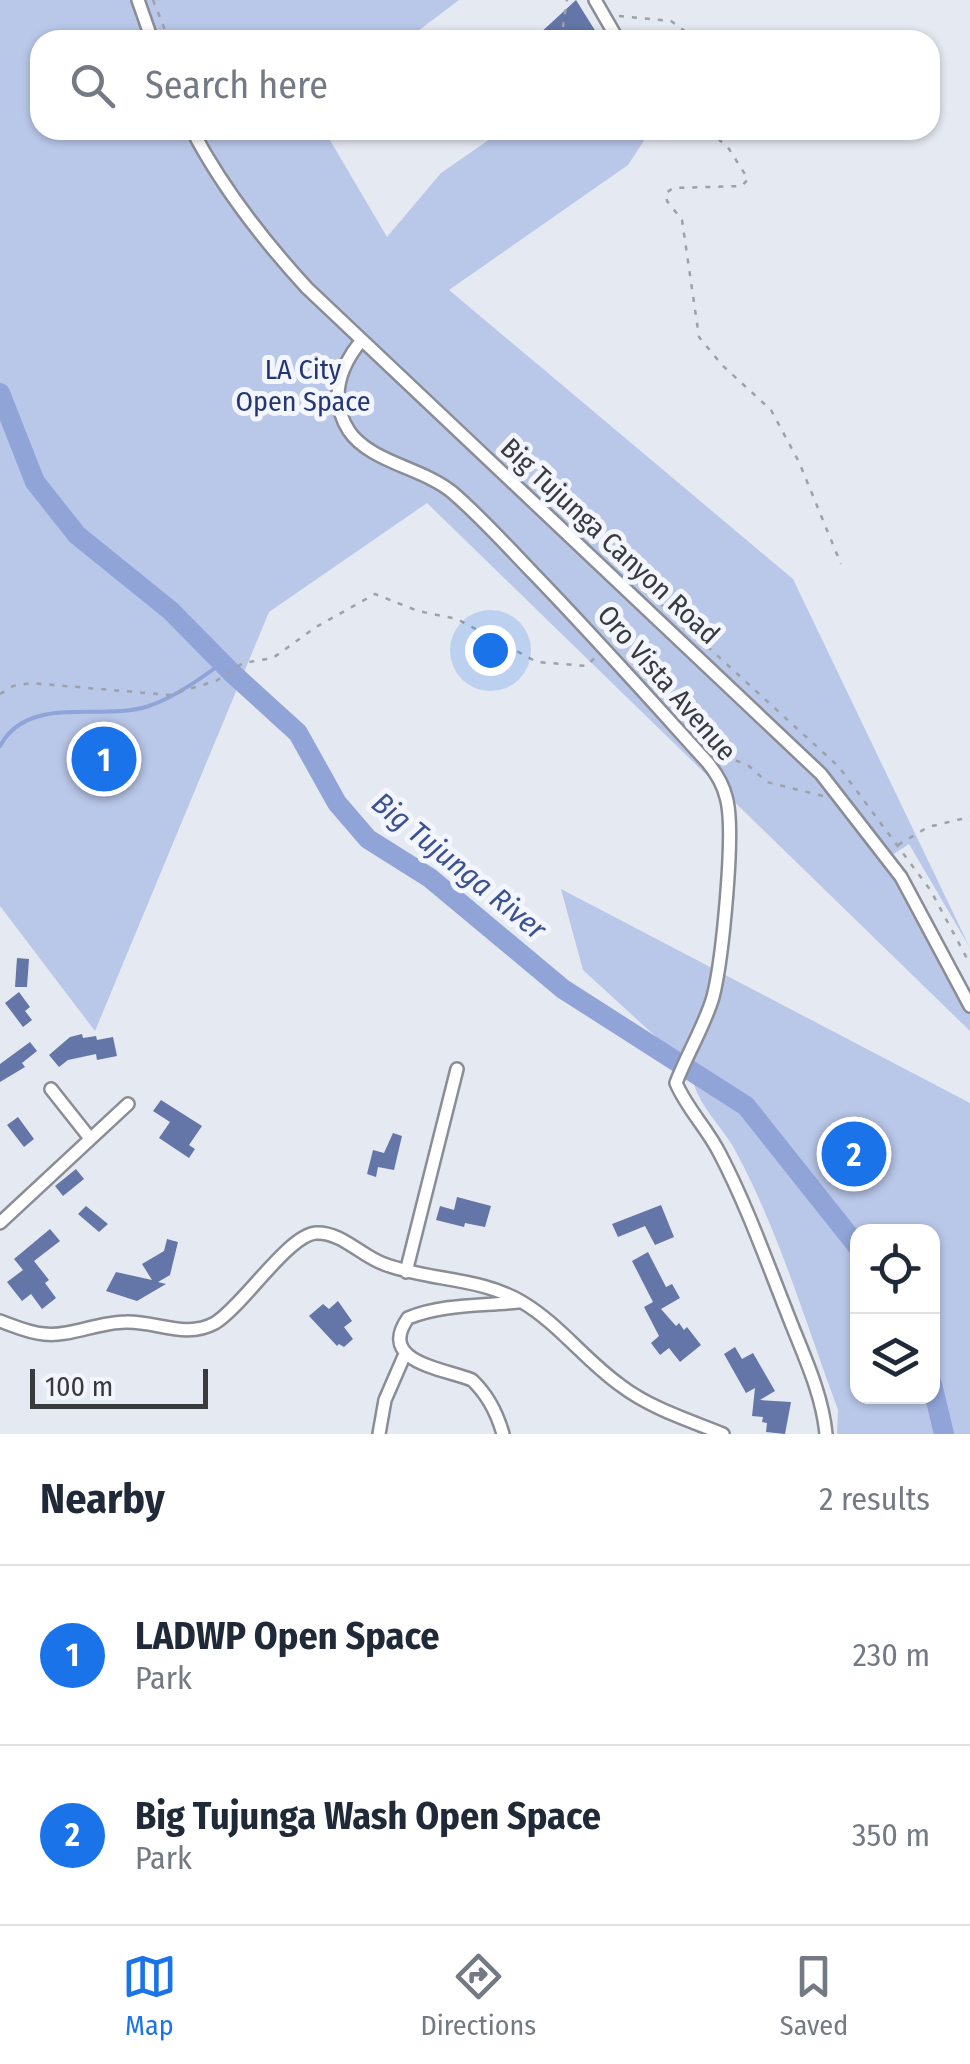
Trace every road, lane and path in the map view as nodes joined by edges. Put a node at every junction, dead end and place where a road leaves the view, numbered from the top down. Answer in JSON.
{"nodes":[{"id":1,"x":138,"y":0,"type":"edge"},
{"id":2,"x":154,"y":0,"type":"edge"},
{"id":3,"x":567,"y":0,"type":"edge"},
{"id":4,"x":594,"y":0,"type":"edge"},
{"id":5,"x":602,"y":14,"type":"junction"},
{"id":6,"x":148,"y":30,"type":"edge"},
{"id":7,"x":164,"y":30,"type":"edge"},
{"id":8,"x":562,"y":30,"type":"edge"},
{"id":9,"x":612,"y":30,"type":"edge"},
{"id":10,"x":686,"y":30,"type":"edge"},
{"id":11,"x":198,"y":140,"type":"edge"},
{"id":12,"x":720,"y":140,"type":"edge"},
{"id":13,"x":361,"y":340,"type":"junction"},
{"id":14,"x":842,"y":564,"type":"dead end"},
{"id":15,"x":605,"y":647,"type":"junction"},
{"id":16,"x":0,"y":694,"type":"edge"},
{"id":17,"x":697,"y":750,"type":"junction"},
{"id":18,"x":844,"y":800,"type":"junction"},
{"id":19,"x":970,"y":817,"type":"edge"},
{"id":20,"x":898,"y":845,"type":"dead end"},
{"id":21,"x":970,"y":1006,"type":"edge"},
{"id":22,"x":457,"y":1069,"type":"dead end"},
{"id":23,"x":51,"y":1088,"type":"dead end"},
{"id":24,"x":128,"y":1104,"type":"dead end"},
{"id":25,"x":89,"y":1138,"type":"junction"},
{"id":26,"x":0,"y":1223,"type":"edge"},
{"id":27,"x":406,"y":1272,"type":"junction"},
{"id":28,"x":522,"y":1302,"type":"junction"},
{"id":29,"x":0,"y":1321,"type":"edge"},
{"id":30,"x":405,"y":1354,"type":"junction"},
{"id":31,"x":379,"y":1434,"type":"edge"},
{"id":32,"x":503,"y":1434,"type":"edge"},
{"id":33,"x":723,"y":1434,"type":"edge"},
{"id":34,"x":826,"y":1434,"type":"edge"}],
"edges":[{"from":1,"to":6,"type":"street"},
{"from":2,"to":7,"type":"path"},
{"from":3,"to":8,"type":"path"},
{"from":4,"to":5,"type":"street"},
{"from":5,"to":9,"type":"street"},
{"from":5,"to":10,"type":"path"},
{"from":11,"to":13,"type":"street","name":"Big Tujunga Canyon Road"},
{"from":12,"to":14,"type":"path"},
{"from":13,"to":15,"type":"street","name":"Oro Vista Avenue"},
{"from":13,"to":18,"type":"street","name":"Big Tujunga Canyon Road"},
{"from":15,"to":16,"type":"path"},
{"from":15,"to":17,"type":"street","name":"Oro Vista Avenue"},
{"from":17,"to":18,"type":"path"},
{"from":17,"to":34,"type":"street","name":"Oro Vista Avenue"},
{"from":18,"to":21,"type":"street","name":"Big Tujunga Canyon Road"},
{"from":19,"to":20,"type":"path"},
{"from":22,"to":27,"type":"street"},
{"from":23,"to":25,"type":"street"},
{"from":24,"to":25,"type":"street"},
{"from":25,"to":26,"type":"street"},
{"from":27,"to":28,"type":"street"},
{"from":27,"to":29,"type":"street"},
{"from":28,"to":30,"type":"street"},
{"from":28,"to":33,"type":"street"},
{"from":30,"to":31,"type":"street"},
{"from":30,"to":32,"type":"street"}]}
